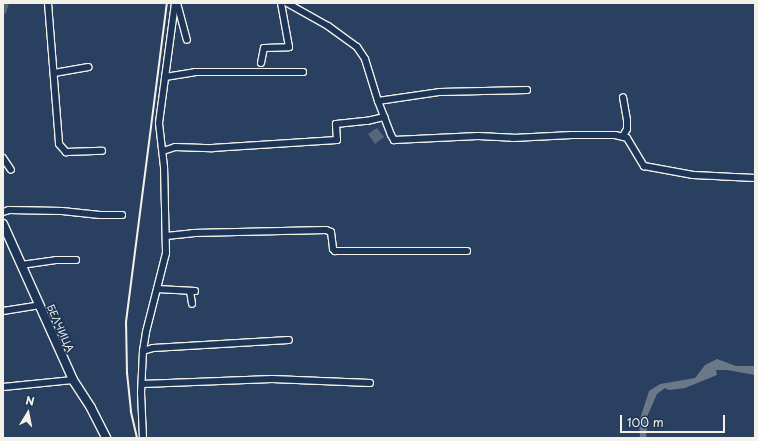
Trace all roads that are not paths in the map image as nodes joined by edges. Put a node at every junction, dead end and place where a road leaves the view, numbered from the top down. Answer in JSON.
{"nodes":[{"id":1,"x":48,"y":3,"type":"edge"},
{"id":2,"x":176,"y":3,"type":"edge"},
{"id":3,"x":281,"y":3,"type":"edge"},
{"id":4,"x":287,"y":3,"type":"edge"},
{"id":5,"x":187,"y":40,"type":"dead end"},
{"id":6,"x":261,"y":63,"type":"dead end"},
{"id":7,"x":88,"y":67,"type":"dead end"},
{"id":8,"x":302,"y":72,"type":"dead end"},
{"id":9,"x":54,"y":73,"type":"junction"},
{"id":10,"x":165,"y":77,"type":"junction"},
{"id":11,"x":527,"y":90,"type":"dead end"},
{"id":12,"x":623,"y":97,"type":"dead end"},
{"id":13,"x":378,"y":101,"type":"junction"},
{"id":14,"x":385,"y":117,"type":"junction"},
{"id":15,"x":623,"y":136,"type":"junction"},
{"id":16,"x":102,"y":151,"type":"dead end"},
{"id":17,"x":163,"y":151,"type":"junction"},
{"id":18,"x":3,"y":158,"type":"edge"},
{"id":19,"x":11,"y":170,"type":"dead end"},
{"id":20,"x":755,"y":178,"type":"edge"},
{"id":21,"x":3,"y":212,"type":"edge"},
{"id":22,"x":122,"y":215,"type":"dead end"},
{"id":23,"x":3,"y":224,"type":"edge"},
{"id":24,"x":166,"y":236,"type":"junction"},
{"id":25,"x":467,"y":251,"type":"dead end"},
{"id":26,"x":76,"y":260,"type":"dead end"},
{"id":27,"x":21,"y":265,"type":"junction"},
{"id":28,"x":157,"y":289,"type":"junction"},
{"id":29,"x":192,"y":304,"type":"dead end"},
{"id":30,"x":39,"y":305,"type":"junction"},
{"id":31,"x":3,"y":311,"type":"edge"},
{"id":32,"x":289,"y":340,"type":"dead end"},
{"id":33,"x":143,"y":351,"type":"junction"},
{"id":34,"x":73,"y":380,"type":"junction"},
{"id":35,"x":370,"y":383,"type":"dead end"},
{"id":36,"x":142,"y":384,"type":"junction"},
{"id":37,"x":3,"y":387,"type":"edge"},
{"id":38,"x":106,"y":438,"type":"edge"},
{"id":39,"x":143,"y":438,"type":"edge"}],
"edges":[{"from":1,"to":9,"type":"street"},
{"from":2,"to":5,"type":"street"},
{"from":2,"to":10,"type":"street"},
{"from":3,"to":6,"type":"street"},
{"from":4,"to":13,"type":"street"},
{"from":7,"to":9,"type":"street"},
{"from":8,"to":10,"type":"street"},
{"from":9,"to":16,"type":"street"},
{"from":10,"to":17,"type":"street"},
{"from":11,"to":13,"type":"street"},
{"from":12,"to":15,"type":"street"},
{"from":13,"to":14,"type":"street"},
{"from":14,"to":15,"type":"street"},
{"from":14,"to":17,"type":"street"},
{"from":15,"to":20,"type":"street"},
{"from":17,"to":24,"type":"street"},
{"from":18,"to":19,"type":"street"},
{"from":21,"to":22,"type":"street"},
{"from":23,"to":27,"type":"main road","name":"БЕЛЧИЦА"},
{"from":24,"to":25,"type":"street"},
{"from":24,"to":28,"type":"street"},
{"from":26,"to":27,"type":"street"},
{"from":27,"to":30,"type":"main road","name":"БЕЛЧИЦА"},
{"from":28,"to":29,"type":"street"},
{"from":28,"to":33,"type":"street"},
{"from":30,"to":31,"type":"street"},
{"from":30,"to":34,"type":"main road","name":"БЕЛЧИЦА"},
{"from":32,"to":33,"type":"street"},
{"from":33,"to":36,"type":"street"},
{"from":34,"to":37,"type":"street"},
{"from":34,"to":38,"type":"main road","name":"БЕЛЧИЦА"},
{"from":35,"to":36,"type":"street"},
{"from":36,"to":39,"type":"street"}]}
